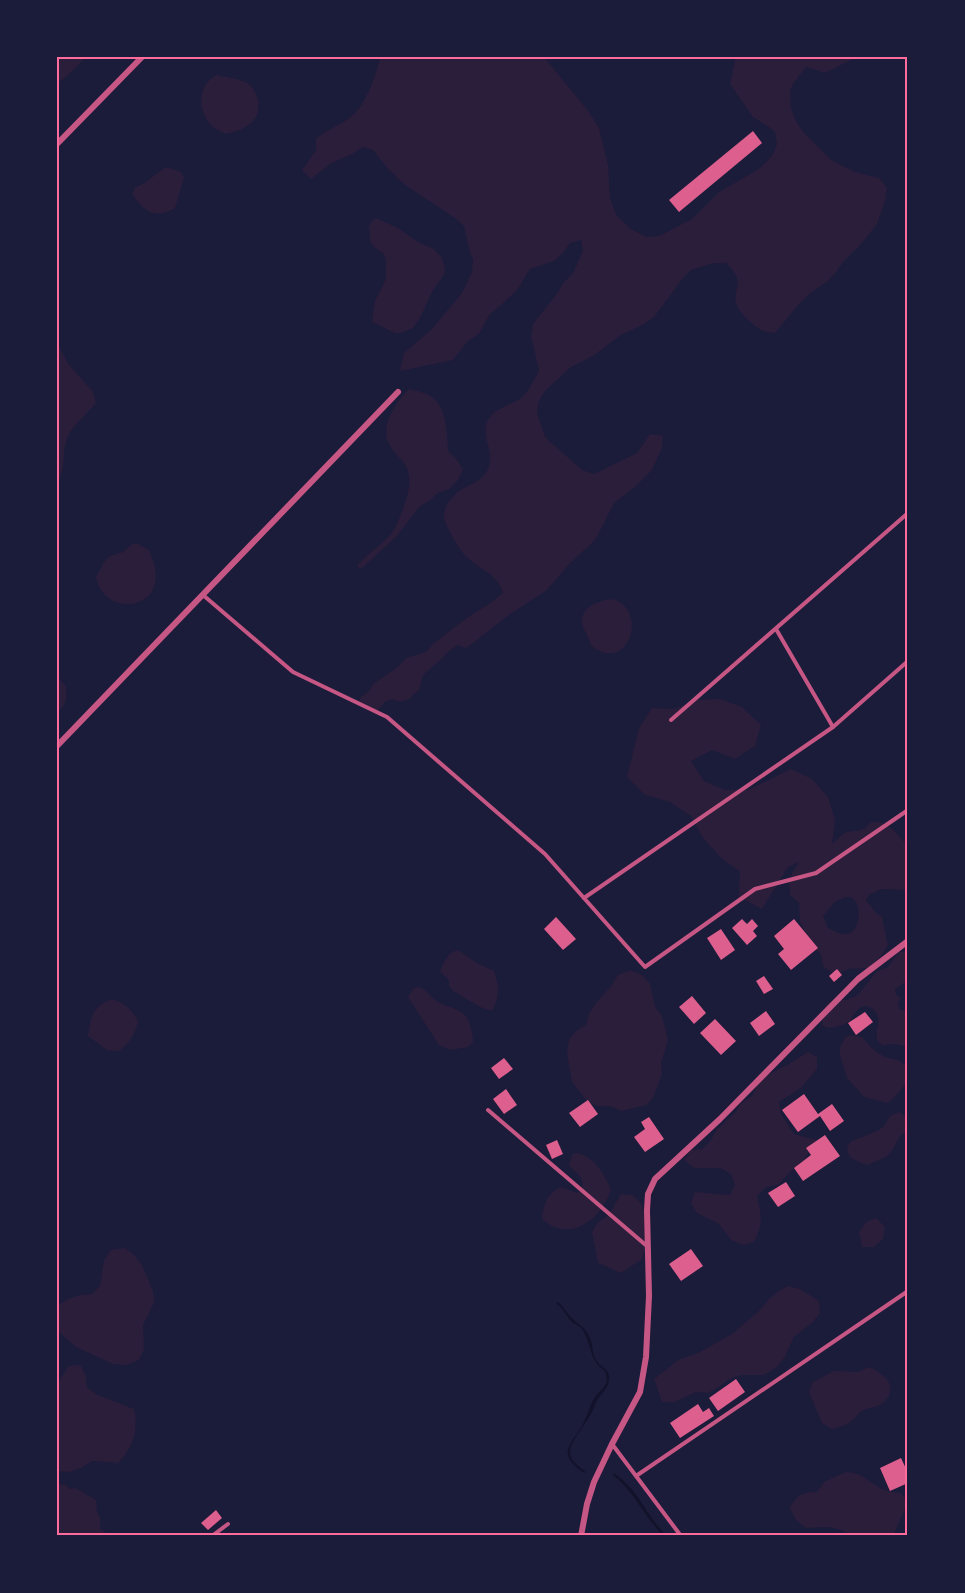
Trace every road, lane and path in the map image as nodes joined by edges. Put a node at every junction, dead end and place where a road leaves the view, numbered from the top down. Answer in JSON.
{"nodes":[{"id":1,"x":142,"y":57,"type":"edge"},
{"id":2,"x":57,"y":144,"type":"edge"},
{"id":3,"x":398,"y":392,"type":"dead end"},
{"id":4,"x":908,"y":513,"type":"edge"},
{"id":5,"x":203,"y":596,"type":"junction"},
{"id":6,"x":776,"y":629,"type":"junction"},
{"id":7,"x":908,"y":661,"type":"edge"},
{"id":8,"x":671,"y":720,"type":"dead end"},
{"id":9,"x":833,"y":727,"type":"junction"},
{"id":10,"x":57,"y":746,"type":"edge"},
{"id":11,"x":908,"y":810,"type":"edge"},
{"id":12,"x":584,"y":898,"type":"junction"},
{"id":13,"x":908,"y":941,"type":"edge"},
{"id":14,"x":488,"y":1110,"type":"dead end"},
{"id":15,"x":648,"y":1248,"type":"junction"},
{"id":16,"x":908,"y":1291,"type":"edge"},
{"id":17,"x":612,"y":1444,"type":"junction"},
{"id":18,"x":636,"y":1476,"type":"junction"},
{"id":19,"x":228,"y":1524,"type":"dead end"},
{"id":20,"x":212,"y":1536,"type":"edge"},
{"id":21,"x":581,"y":1536,"type":"edge"},
{"id":22,"x":681,"y":1536,"type":"edge"}],
"edges":[{"from":1,"to":2,"type":"street"},
{"from":3,"to":5,"type":"street"},
{"from":4,"to":6,"type":"lane"},
{"from":5,"to":10,"type":"street"},
{"from":5,"to":12,"type":"lane"},
{"from":6,"to":8,"type":"lane"},
{"from":6,"to":9,"type":"lane"},
{"from":7,"to":9,"type":"lane"},
{"from":9,"to":12,"type":"lane"},
{"from":11,"to":12,"type":"lane"},
{"from":13,"to":15,"type":"street"},
{"from":14,"to":15,"type":"lane"},
{"from":15,"to":17,"type":"street"},
{"from":16,"to":18,"type":"lane"},
{"from":17,"to":18,"type":"lane"},
{"from":17,"to":21,"type":"street"},
{"from":18,"to":22,"type":"lane"},
{"from":19,"to":20,"type":"lane"}]}
